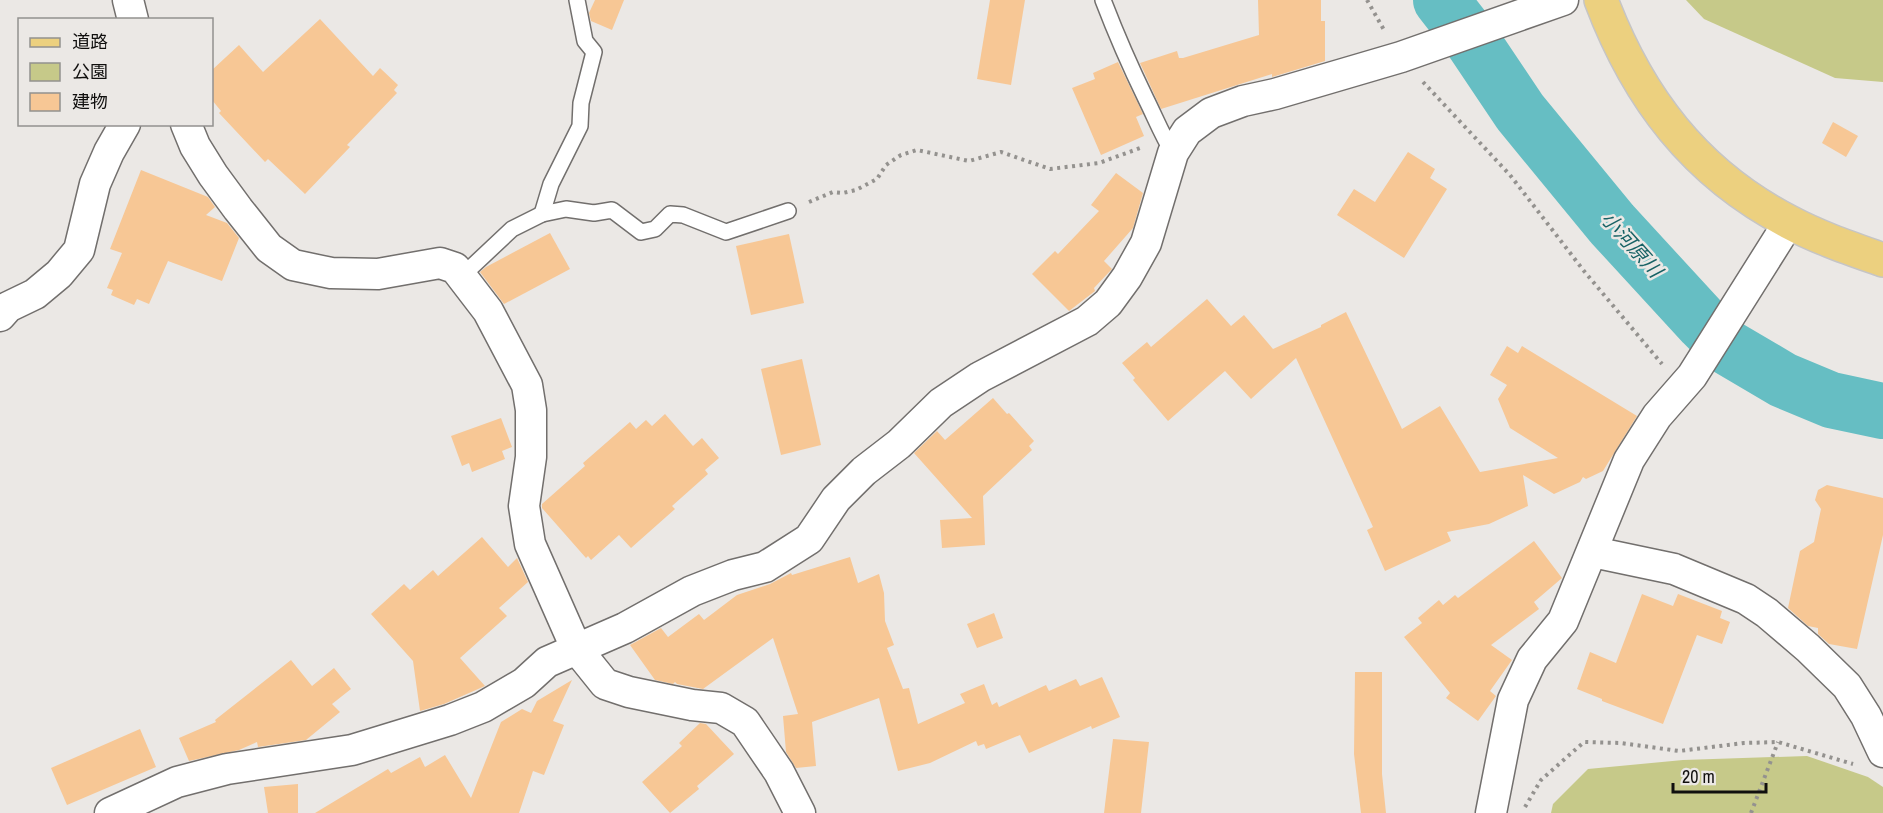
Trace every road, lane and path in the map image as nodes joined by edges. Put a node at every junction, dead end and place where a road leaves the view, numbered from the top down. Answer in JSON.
{"nodes":[{"id":1,"x":128,"y":0,"type":"edge"},
{"id":2,"x":577,"y":0,"type":"edge"},
{"id":3,"x":1103,"y":0,"type":"edge"},
{"id":4,"x":1366,"y":0,"type":"edge"},
{"id":5,"x":1563,"y":0,"type":"edge"},
{"id":6,"x":1601,"y":0,"type":"edge"},
{"id":7,"x":132,"y":18,"type":"edge"},
{"id":8,"x":1401,"y":57,"type":"junction"},
{"id":9,"x":124,"y":126,"type":"edge"},
{"id":10,"x":187,"y":126,"type":"edge"},
{"id":11,"x":1168,"y":146,"type":"junction"},
{"id":12,"x":788,"y":211,"type":"joint"},
{"id":13,"x":542,"y":214,"type":"junction"},
{"id":14,"x":1789,"y":222,"type":"junction"},
{"id":15,"x":1883,"y":260,"type":"edge"},
{"id":16,"x":462,"y":276,"type":"junction"},
{"id":17,"x":0,"y":316,"type":"edge"},
{"id":18,"x":1686,"y":382,"type":"junction"},
{"id":19,"x":1593,"y":552,"type":"junction"},
{"id":20,"x":576,"y":648,"type":"junction"},
{"id":21,"x":1778,"y":742,"type":"junction"},
{"id":22,"x":1873,"y":759,"type":"edge"},
{"id":23,"x":110,"y":813,"type":"edge"},
{"id":24,"x":800,"y":813,"type":"edge"},
{"id":25,"x":1491,"y":813,"type":"edge"},
{"id":26,"x":1522,"y":813,"type":"edge"},
{"id":27,"x":1751,"y":813,"type":"edge"}],
"edges":[{"from":1,"to":7,"type":"street"},
{"from":2,"to":13,"type":"lane"},
{"from":3,"to":11,"type":"lane"},
{"from":4,"to":8,"type":"path"},
{"from":5,"to":8,"type":"street"},
{"from":6,"to":14,"type":"main road"},
{"from":8,"to":11,"type":"street"},
{"from":8,"to":18,"type":"path"},
{"from":9,"to":17,"type":"street"},
{"from":10,"to":16,"type":"street"},
{"from":11,"to":12,"type":"path"},
{"from":11,"to":20,"type":"street"},
{"from":12,"to":13,"type":"lane"},
{"from":13,"to":16,"type":"lane"},
{"from":14,"to":15,"type":"main road"},
{"from":14,"to":18,"type":"street"},
{"from":16,"to":20,"type":"street"},
{"from":18,"to":19,"type":"street"},
{"from":19,"to":22,"type":"street"},
{"from":19,"to":25,"type":"street"},
{"from":20,"to":23,"type":"street"},
{"from":20,"to":24,"type":"street"},
{"from":21,"to":22,"type":"path"},
{"from":21,"to":26,"type":"path"},
{"from":21,"to":27,"type":"path"}]}
